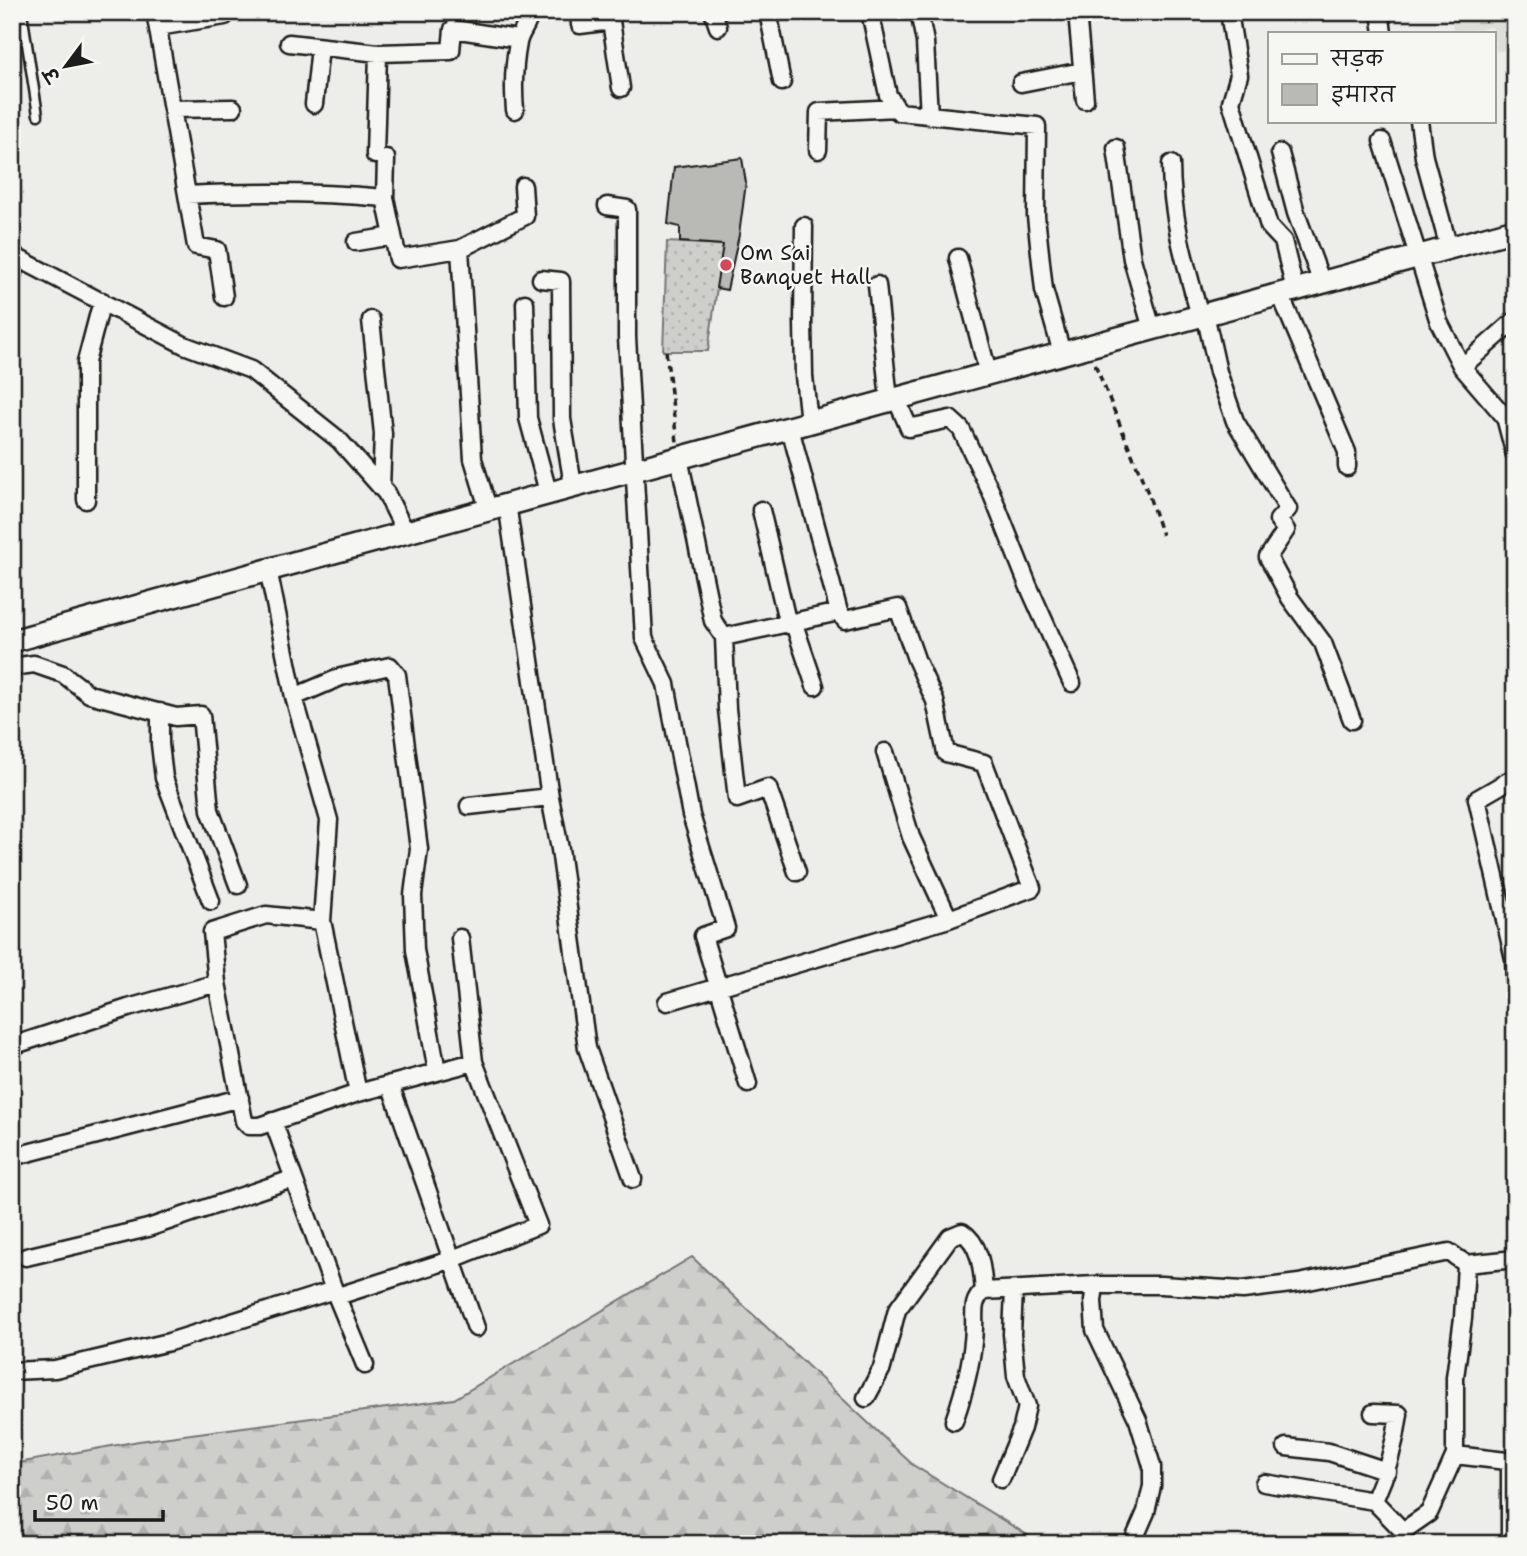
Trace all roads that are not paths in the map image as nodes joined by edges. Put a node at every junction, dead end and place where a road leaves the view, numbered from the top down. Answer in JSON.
{"nodes":[{"id":1,"x":22,"y":12,"type":"edge"},
{"id":2,"x":529,"y":12,"type":"edge"},
{"id":3,"x":579,"y":12,"type":"edge"},
{"id":4,"x":768,"y":12,"type":"edge"},
{"id":5,"x":870,"y":12,"type":"edge"},
{"id":6,"x":919,"y":12,"type":"edge"},
{"id":7,"x":1077,"y":12,"type":"edge"},
{"id":8,"x":1229,"y":12,"type":"edge"},
{"id":9,"x":1380,"y":12,"type":"edge"},
{"id":10,"x":225,"y":16,"type":"dead end"},
{"id":11,"x":156,"y":20,"type":"edge"},
{"id":12,"x":1383,"y":32,"type":"edge"},
{"id":13,"x":518,"y":40,"type":"junction"},
{"id":14,"x":289,"y":43,"type":"dead end"},
{"id":15,"x":320,"y":47,"type":"junction"},
{"id":16,"x":378,"y":53,"type":"junction"},
{"id":17,"x":1083,"y":71,"type":"junction"},
{"id":18,"x":782,"y":82,"type":"dead end"},
{"id":19,"x":1021,"y":83,"type":"dead end"},
{"id":20,"x":621,"y":88,"type":"dead end"},
{"id":21,"x":1085,"y":100,"type":"dead end"},
{"id":22,"x":314,"y":104,"type":"dead end"},
{"id":23,"x":233,"y":108,"type":"dead end"},
{"id":24,"x":897,"y":108,"type":"junction"},
{"id":25,"x":172,"y":109,"type":"junction"},
{"id":26,"x":515,"y":110,"type":"dead end"},
{"id":27,"x":38,"y":115,"type":"dead end"},
{"id":28,"x":929,"y":116,"type":"junction"},
{"id":29,"x":1419,"y":122,"type":"edge"},
{"id":30,"x":1382,"y":141,"type":"dead end"},
{"id":31,"x":1116,"y":148,"type":"dead end"},
{"id":32,"x":818,"y":150,"type":"dead end"},
{"id":33,"x":1280,"y":153,"type":"dead end"},
{"id":34,"x":1171,"y":164,"type":"dead end"},
{"id":35,"x":523,"y":186,"type":"dead end"},
{"id":36,"x":187,"y":195,"type":"junction"},
{"id":37,"x":385,"y":198,"type":"junction"},
{"id":38,"x":607,"y":206,"type":"dead end"},
{"id":39,"x":804,"y":226,"type":"dead end"},
{"id":40,"x":1515,"y":230,"type":"edge"},
{"id":41,"x":393,"y":236,"type":"junction"},
{"id":42,"x":356,"y":242,"type":"dead end"},
{"id":43,"x":1449,"y":248,"type":"junction"},
{"id":44,"x":460,"y":249,"type":"junction"},
{"id":45,"x":14,"y":256,"type":"edge"},
{"id":46,"x":1419,"y":256,"type":"junction"},
{"id":47,"x":958,"y":258,"type":"dead end"},
{"id":48,"x":12,"y":276,"type":"edge"},
{"id":49,"x":541,"y":279,"type":"dead end"},
{"id":50,"x":1322,"y":283,"type":"junction"},
{"id":51,"x":877,"y":285,"type":"dead end"},
{"id":52,"x":1288,"y":292,"type":"junction"},
{"id":53,"x":224,"y":297,"type":"dead end"},
{"id":54,"x":102,"y":301,"type":"junction"},
{"id":55,"x":525,"y":303,"type":"dead end"},
{"id":56,"x":1202,"y":315,"type":"junction"},
{"id":57,"x":371,"y":320,"type":"dead end"},
{"id":58,"x":1513,"y":326,"type":"edge"},
{"id":59,"x":1152,"y":329,"type":"junction"},
{"id":60,"x":1062,"y":353,"type":"junction"},
{"id":61,"x":1462,"y":367,"type":"junction"},
{"id":62,"x":988,"y":373,"type":"junction"},
{"id":63,"x":893,"y":399,"type":"junction"},
{"id":64,"x":799,"y":425,"type":"junction"},
{"id":65,"x":1515,"y":455,"type":"edge"},
{"id":66,"x":679,"y":458,"type":"junction"},
{"id":67,"x":1347,"y":467,"type":"dead end"},
{"id":68,"x":636,"y":469,"type":"junction"},
{"id":69,"x":573,"y":485,"type":"junction"},
{"id":70,"x":381,"y":488,"type":"junction"},
{"id":71,"x":548,"y":492,"type":"junction"},
{"id":72,"x":86,"y":500,"type":"dead end"},
{"id":73,"x":497,"y":505,"type":"junction"},
{"id":74,"x":761,"y":510,"type":"dead end"},
{"id":75,"x":405,"y":531,"type":"junction"},
{"id":76,"x":268,"y":569,"type":"junction"},
{"id":77,"x":839,"y":612,"type":"junction"},
{"id":78,"x":791,"y":624,"type":"junction"},
{"id":79,"x":724,"y":638,"type":"junction"},
{"id":80,"x":12,"y":641,"type":"edge"},
{"id":81,"x":12,"y":667,"type":"edge"},
{"id":82,"x":1072,"y":683,"type":"dead end"},
{"id":83,"x":815,"y":687,"type":"dead end"},
{"id":84,"x":294,"y":697,"type":"junction"},
{"id":85,"x":160,"y":712,"type":"junction"},
{"id":86,"x":1352,"y":720,"type":"dead end"},
{"id":87,"x":885,"y":752,"type":"dead end"},
{"id":88,"x":1515,"y":777,"type":"edge"},
{"id":89,"x":550,"y":797,"type":"junction"},
{"id":90,"x":469,"y":806,"type":"dead end"},
{"id":91,"x":797,"y":872,"type":"dead end"},
{"id":92,"x":238,"y":885,"type":"dead end"},
{"id":93,"x":211,"y":901,"type":"dead end"},
{"id":94,"x":948,"y":919,"type":"junction"},
{"id":95,"x":322,"y":922,"type":"junction"},
{"id":96,"x":460,"y":938,"type":"dead end"},
{"id":97,"x":1515,"y":959,"type":"edge"},
{"id":98,"x":1515,"y":981,"type":"edge"},
{"id":99,"x":217,"y":983,"type":"junction"},
{"id":100,"x":719,"y":988,"type":"junction"},
{"id":101,"x":667,"y":1002,"type":"dead end"},
{"id":102,"x":12,"y":1046,"type":"edge"},
{"id":103,"x":474,"y":1062,"type":"junction"},
{"id":104,"x":437,"y":1071,"type":"junction"},
{"id":105,"x":390,"y":1084,"type":"junction"},
{"id":106,"x":748,"y":1084,"type":"dead end"},
{"id":107,"x":358,"y":1093,"type":"junction"},
{"id":108,"x":240,"y":1098,"type":"junction"},
{"id":109,"x":273,"y":1121,"type":"junction"},
{"id":110,"x":12,"y":1157,"type":"edge"},
{"id":111,"x":292,"y":1179,"type":"junction"},
{"id":112,"x":632,"y":1179,"type":"dead end"},
{"id":113,"x":26,"y":1257,"type":"dead end"},
{"id":114,"x":450,"y":1259,"type":"junction"},
{"id":115,"x":1515,"y":1259,"type":"edge"},
{"id":116,"x":1466,"y":1264,"type":"junction"},
{"id":117,"x":1095,"y":1285,"type":"junction"},
{"id":118,"x":1014,"y":1290,"type":"junction"},
{"id":119,"x":984,"y":1291,"type":"junction"},
{"id":120,"x":336,"y":1293,"type":"junction"},
{"id":121,"x":476,"y":1328,"type":"dead end"},
{"id":122,"x":365,"y":1364,"type":"dead end"},
{"id":123,"x":12,"y":1371,"type":"edge"},
{"id":124,"x":866,"y":1398,"type":"dead end"},
{"id":125,"x":1373,"y":1413,"type":"dead end"},
{"id":126,"x":954,"y":1421,"type":"dead end"},
{"id":127,"x":1286,"y":1447,"type":"dead end"},
{"id":128,"x":1455,"y":1455,"type":"junction"},
{"id":129,"x":1513,"y":1462,"type":"edge"},
{"id":130,"x":1387,"y":1471,"type":"junction"},
{"id":131,"x":1001,"y":1479,"type":"dead end"},
{"id":132,"x":1264,"y":1483,"type":"dead end"},
{"id":133,"x":1374,"y":1501,"type":"junction"},
{"id":134,"x":1402,"y":1537,"type":"edge"},
{"id":135,"x":1132,"y":1544,"type":"edge"},
{"id":136,"x":1510,"y":1544,"type":"edge"}],
"edges":[{"from":1,"to":27,"type":"lane"},
{"from":2,"to":13,"type":"street"},
{"from":3,"to":20,"type":"street"},
{"from":4,"to":18,"type":"street"},
{"from":5,"to":24,"type":"street"},
{"from":6,"to":28,"type":"street"},
{"from":7,"to":17,"type":"street"},
{"from":8,"to":52,"type":"street"},
{"from":9,"to":12,"type":"street"},
{"from":10,"to":11,"type":"street"},
{"from":11,"to":25,"type":"street"},
{"from":13,"to":16,"type":"street"},
{"from":13,"to":26,"type":"street"},
{"from":14,"to":15,"type":"street"},
{"from":15,"to":16,"type":"street"},
{"from":15,"to":22,"type":"street"},
{"from":16,"to":37,"type":"street"},
{"from":17,"to":19,"type":"street"},
{"from":17,"to":21,"type":"street"},
{"from":23,"to":25,"type":"street"},
{"from":24,"to":28,"type":"street"},
{"from":24,"to":32,"type":"street"},
{"from":25,"to":36,"type":"street"},
{"from":28,"to":60,"type":"street"},
{"from":29,"to":43,"type":"street"},
{"from":30,"to":46,"type":"street"},
{"from":31,"to":59,"type":"street"},
{"from":33,"to":50,"type":"street"},
{"from":34,"to":56,"type":"street"},
{"from":35,"to":44,"type":"street"},
{"from":36,"to":37,"type":"street"},
{"from":36,"to":53,"type":"street"},
{"from":37,"to":41,"type":"street"},
{"from":38,"to":68,"type":"street"},
{"from":39,"to":64,"type":"street"},
{"from":40,"to":43,"type":"main road"},
{"from":41,"to":42,"type":"street"},
{"from":41,"to":44,"type":"street"},
{"from":43,"to":46,"type":"main road"},
{"from":44,"to":73,"type":"street"},
{"from":45,"to":48,"type":"street"},
{"from":45,"to":54,"type":"street"},
{"from":46,"to":50,"type":"main road"},
{"from":46,"to":61,"type":"street"},
{"from":47,"to":62,"type":"street"},
{"from":49,"to":69,"type":"street"},
{"from":50,"to":52,"type":"main road"},
{"from":51,"to":63,"type":"street"},
{"from":52,"to":56,"type":"main road"},
{"from":52,"to":67,"type":"street"},
{"from":54,"to":70,"type":"street"},
{"from":54,"to":72,"type":"street"},
{"from":55,"to":71,"type":"street"},
{"from":56,"to":59,"type":"main road"},
{"from":56,"to":86,"type":"street"},
{"from":57,"to":70,"type":"street"},
{"from":58,"to":61,"type":"street"},
{"from":59,"to":60,"type":"main road"},
{"from":60,"to":62,"type":"main road"},
{"from":61,"to":65,"type":"street"},
{"from":62,"to":63,"type":"main road"},
{"from":63,"to":64,"type":"main road"},
{"from":63,"to":82,"type":"street"},
{"from":64,"to":66,"type":"main road"},
{"from":64,"to":77,"type":"street"},
{"from":66,"to":68,"type":"main road"},
{"from":66,"to":79,"type":"street"},
{"from":68,"to":69,"type":"main road"},
{"from":68,"to":100,"type":"street"},
{"from":69,"to":71,"type":"main road"},
{"from":70,"to":75,"type":"street"},
{"from":71,"to":73,"type":"main road"},
{"from":73,"to":75,"type":"main road"},
{"from":73,"to":89,"type":"street"},
{"from":74,"to":78,"type":"street"},
{"from":75,"to":76,"type":"main road"},
{"from":76,"to":80,"type":"main road"},
{"from":76,"to":84,"type":"street"},
{"from":77,"to":78,"type":"street"},
{"from":77,"to":94,"type":"street"},
{"from":78,"to":79,"type":"street"},
{"from":78,"to":83,"type":"street"},
{"from":79,"to":91,"type":"street"},
{"from":81,"to":85,"type":"street"},
{"from":84,"to":95,"type":"street"},
{"from":84,"to":104,"type":"street"},
{"from":85,"to":92,"type":"street"},
{"from":85,"to":93,"type":"street"},
{"from":87,"to":94,"type":"street"},
{"from":88,"to":97,"type":"street"},
{"from":89,"to":90,"type":"street"},
{"from":89,"to":112,"type":"street"},
{"from":94,"to":100,"type":"street"},
{"from":95,"to":99,"type":"street"},
{"from":95,"to":107,"type":"street"},
{"from":96,"to":103,"type":"street"},
{"from":97,"to":98,"type":"street"},
{"from":99,"to":102,"type":"street"},
{"from":99,"to":108,"type":"street"},
{"from":100,"to":101,"type":"street"},
{"from":100,"to":106,"type":"street"},
{"from":103,"to":104,"type":"street"},
{"from":103,"to":114,"type":"street"},
{"from":104,"to":105,"type":"street"},
{"from":105,"to":107,"type":"street"},
{"from":105,"to":114,"type":"street"},
{"from":107,"to":109,"type":"street"},
{"from":108,"to":109,"type":"street"},
{"from":108,"to":110,"type":"street"},
{"from":109,"to":111,"type":"street"},
{"from":111,"to":113,"type":"street"},
{"from":111,"to":120,"type":"street"},
{"from":114,"to":120,"type":"street"},
{"from":114,"to":121,"type":"street"},
{"from":115,"to":116,"type":"street"},
{"from":116,"to":117,"type":"street"},
{"from":116,"to":128,"type":"street"},
{"from":117,"to":118,"type":"street"},
{"from":117,"to":135,"type":"street"},
{"from":118,"to":119,"type":"street"},
{"from":118,"to":131,"type":"street"},
{"from":119,"to":124,"type":"street"},
{"from":119,"to":126,"type":"street"},
{"from":120,"to":122,"type":"street"},
{"from":120,"to":123,"type":"street"},
{"from":125,"to":130,"type":"street"},
{"from":127,"to":130,"type":"street"},
{"from":128,"to":129,"type":"street"},
{"from":128,"to":134,"type":"street"},
{"from":129,"to":136,"type":"street"},
{"from":130,"to":133,"type":"street"},
{"from":132,"to":133,"type":"street"},
{"from":133,"to":134,"type":"street"}]}
